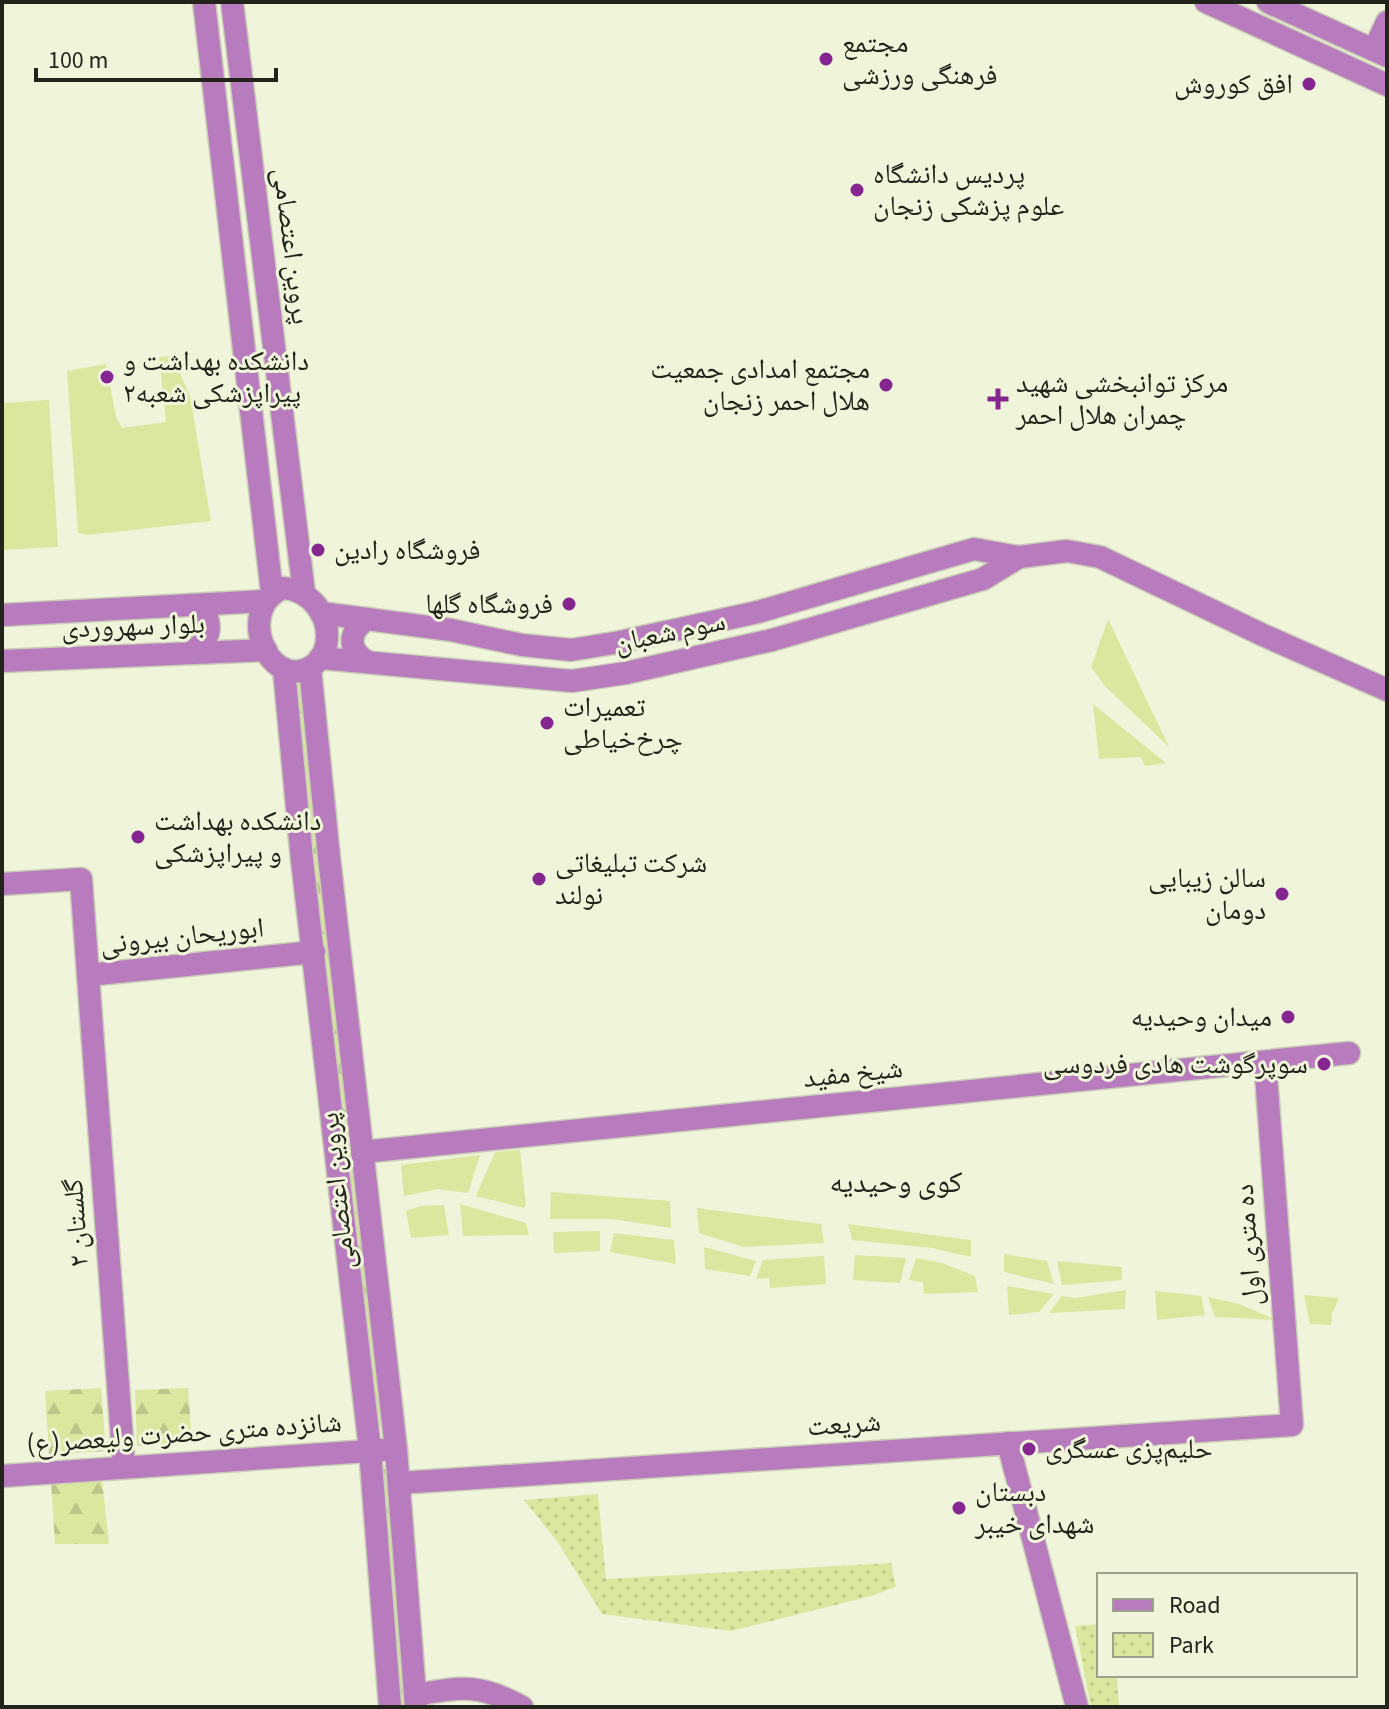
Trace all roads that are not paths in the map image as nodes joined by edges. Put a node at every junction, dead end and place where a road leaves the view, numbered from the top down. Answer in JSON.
{"nodes":[{"id":1,"x":204,"y":2,"type":"edge"},
{"id":2,"x":232,"y":2,"type":"edge"},
{"id":3,"x":1206,"y":2,"type":"edge"},
{"id":4,"x":1268,"y":2,"type":"edge"},
{"id":5,"x":1387,"y":22,"type":"edge"},
{"id":6,"x":1380,"y":53,"type":"edge"},
{"id":7,"x":1387,"y":85,"type":"edge"},
{"id":8,"x":1019,"y":557,"type":"junction"},
{"id":9,"x":304,"y":593,"type":"junction"},
{"id":10,"x":268,"y":597,"type":"junction"},
{"id":11,"x":192,"y":605,"type":"junction"},
{"id":12,"x":321,"y":613,"type":"junction"},
{"id":13,"x":2,"y":615,"type":"edge"},
{"id":14,"x":367,"y":619,"type":"junction"},
{"id":15,"x":266,"y":650,"type":"junction"},
{"id":16,"x":191,"y":653,"type":"junction"},
{"id":17,"x":2,"y":661,"type":"edge"},
{"id":18,"x":368,"y":662,"type":"junction"},
{"id":19,"x":315,"y":663,"type":"junction"},
{"id":20,"x":284,"y":670,"type":"junction"},
{"id":21,"x":1387,"y":690,"type":"edge"},
{"id":22,"x":2,"y":884,"type":"edge"},
{"id":23,"x":314,"y":952,"type":"junction"},
{"id":24,"x":88,"y":975,"type":"junction"},
{"id":25,"x":1349,"y":1053,"type":"dead end"},
{"id":26,"x":1265,"y":1062,"type":"junction"},
{"id":27,"x":362,"y":1152,"type":"junction"},
{"id":28,"x":1292,"y":1425,"type":"joint"},
{"id":29,"x":1008,"y":1443,"type":"junction"},
{"id":30,"x":396,"y":1449,"type":"junction"},
{"id":31,"x":370,"y":1450,"type":"junction"},
{"id":32,"x":124,"y":1467,"type":"junction"},
{"id":33,"x":2,"y":1476,"type":"edge"},
{"id":34,"x":399,"y":1483,"type":"junction"},
{"id":35,"x":416,"y":1701,"type":"edge"},
{"id":36,"x":390,"y":1707,"type":"edge"},
{"id":37,"x":522,"y":1707,"type":"edge"},
{"id":38,"x":1077,"y":1707,"type":"edge"}],
"edges":[{"from":1,"to":10,"type":"main road","name":"پروین اعتصامی"},
{"from":2,"to":9,"type":"main road","name":"پروین اعتصامی"},
{"from":3,"to":7,"type":"main road"},
{"from":4,"to":6,"type":"main road"},
{"from":5,"to":6,"type":"main road"},
{"from":8,"to":14,"type":"main road","name":"سوم شعبان"},
{"from":8,"to":18,"type":"main road","name":"سوم شعبان"},
{"from":8,"to":21,"type":"main road","name":"سوم شعبان"},
{"from":9,"to":10,"type":"main road"},
{"from":9,"to":12,"type":"main road"},
{"from":10,"to":11,"type":"main road","name":"بلوار سهروردی"},
{"from":10,"to":15,"type":"main road"},
{"from":11,"to":13,"type":"main road","name":"بلوار سهروردی"},
{"from":11,"to":16,"type":"main road"},
{"from":12,"to":14,"type":"main road","name":"سوم شعبان"},
{"from":12,"to":19,"type":"main road"},
{"from":14,"to":18,"type":"main road"},
{"from":15,"to":16,"type":"main road","name":"بلوار سهروردی"},
{"from":15,"to":20,"type":"main road"},
{"from":16,"to":17,"type":"main road","name":"بلوار سهروردی"},
{"from":18,"to":19,"type":"main road","name":"سوم شعبان"},
{"from":19,"to":20,"type":"main road"},
{"from":19,"to":27,"type":"main road","name":"پروین اعتصامی"},
{"from":20,"to":23,"type":"main road","name":"پروین اعتصامی"},
{"from":22,"to":24,"type":"main road","name":"ابوریحان بیرونی"},
{"from":23,"to":24,"type":"main road","name":"ابوریحان بیرونی"},
{"from":23,"to":31,"type":"main road","name":"پروین اعتصامی"},
{"from":24,"to":32,"type":"main road","name":"گلستان ۲"},
{"from":25,"to":26,"type":"main road","name":"شیخ مفید"},
{"from":26,"to":27,"type":"main road","name":"شیخ مفید"},
{"from":26,"to":28,"type":"main road","name":"ده متری اول"},
{"from":27,"to":30,"type":"main road","name":"پروین اعتصامی"},
{"from":28,"to":29,"type":"main road","name":"شریعت"},
{"from":29,"to":34,"type":"main road","name":"شریعت"},
{"from":29,"to":38,"type":"main road"},
{"from":30,"to":31,"type":"main road","name":"شانزده متری حضرت ولیعصر(ع)"},
{"from":30,"to":34,"type":"main road","name":"پروین اعتصامی"},
{"from":31,"to":32,"type":"main road","name":"شانزده متری حضرت ولیعصر(ع)"},
{"from":31,"to":36,"type":"main road","name":"پروین اعتصامی"},
{"from":32,"to":33,"type":"main road","name":"شانزده متری حضرت ولیعصر(ع)"},
{"from":34,"to":35,"type":"main road","name":"پروین اعتصامی"},
{"from":35,"to":37,"type":"main road"}]}
